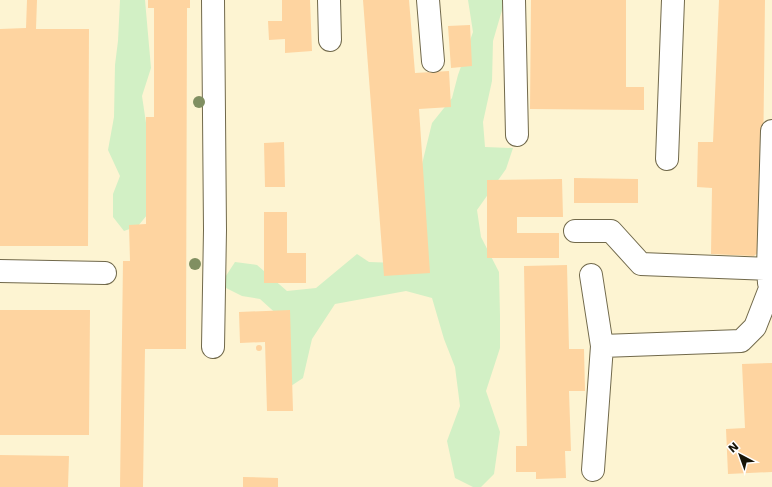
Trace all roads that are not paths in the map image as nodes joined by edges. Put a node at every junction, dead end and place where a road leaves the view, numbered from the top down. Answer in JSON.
{"nodes":[{"id":1,"x":213,"y":0,"type":"edge"},
{"id":2,"x":329,"y":0,"type":"edge"},
{"id":3,"x":428,"y":0,"type":"edge"},
{"id":4,"x":514,"y":0,"type":"edge"},
{"id":5,"x":673,"y":0,"type":"edge"},
{"id":6,"x":330,"y":40,"type":"dead end"},
{"id":7,"x":433,"y":61,"type":"dead end"},
{"id":8,"x":772,"y":131,"type":"edge"},
{"id":9,"x":517,"y":135,"type":"dead end"},
{"id":10,"x":667,"y":159,"type":"dead end"},
{"id":11,"x":575,"y":231,"type":"dead end"},
{"id":12,"x":768,"y":269,"type":"junction"},
{"id":13,"x":0,"y":271,"type":"edge"},
{"id":14,"x":105,"y":273,"type":"dead end"},
{"id":15,"x":591,"y":275,"type":"dead end"},
{"id":16,"x":771,"y":293,"type":"edge"},
{"id":17,"x":602,"y":346,"type":"junction"},
{"id":18,"x":213,"y":347,"type":"dead end"},
{"id":19,"x":593,"y":470,"type":"dead end"}],
"edges":[{"from":1,"to":18,"type":"lane"},
{"from":2,"to":6,"type":"lane"},
{"from":3,"to":7,"type":"lane"},
{"from":4,"to":9,"type":"lane"},
{"from":5,"to":10,"type":"lane"},
{"from":8,"to":12,"type":"lane"},
{"from":11,"to":12,"type":"lane"},
{"from":12,"to":16,"type":"lane"},
{"from":13,"to":14,"type":"lane"},
{"from":15,"to":17,"type":"lane"},
{"from":16,"to":17,"type":"lane"},
{"from":17,"to":19,"type":"lane"}]}
